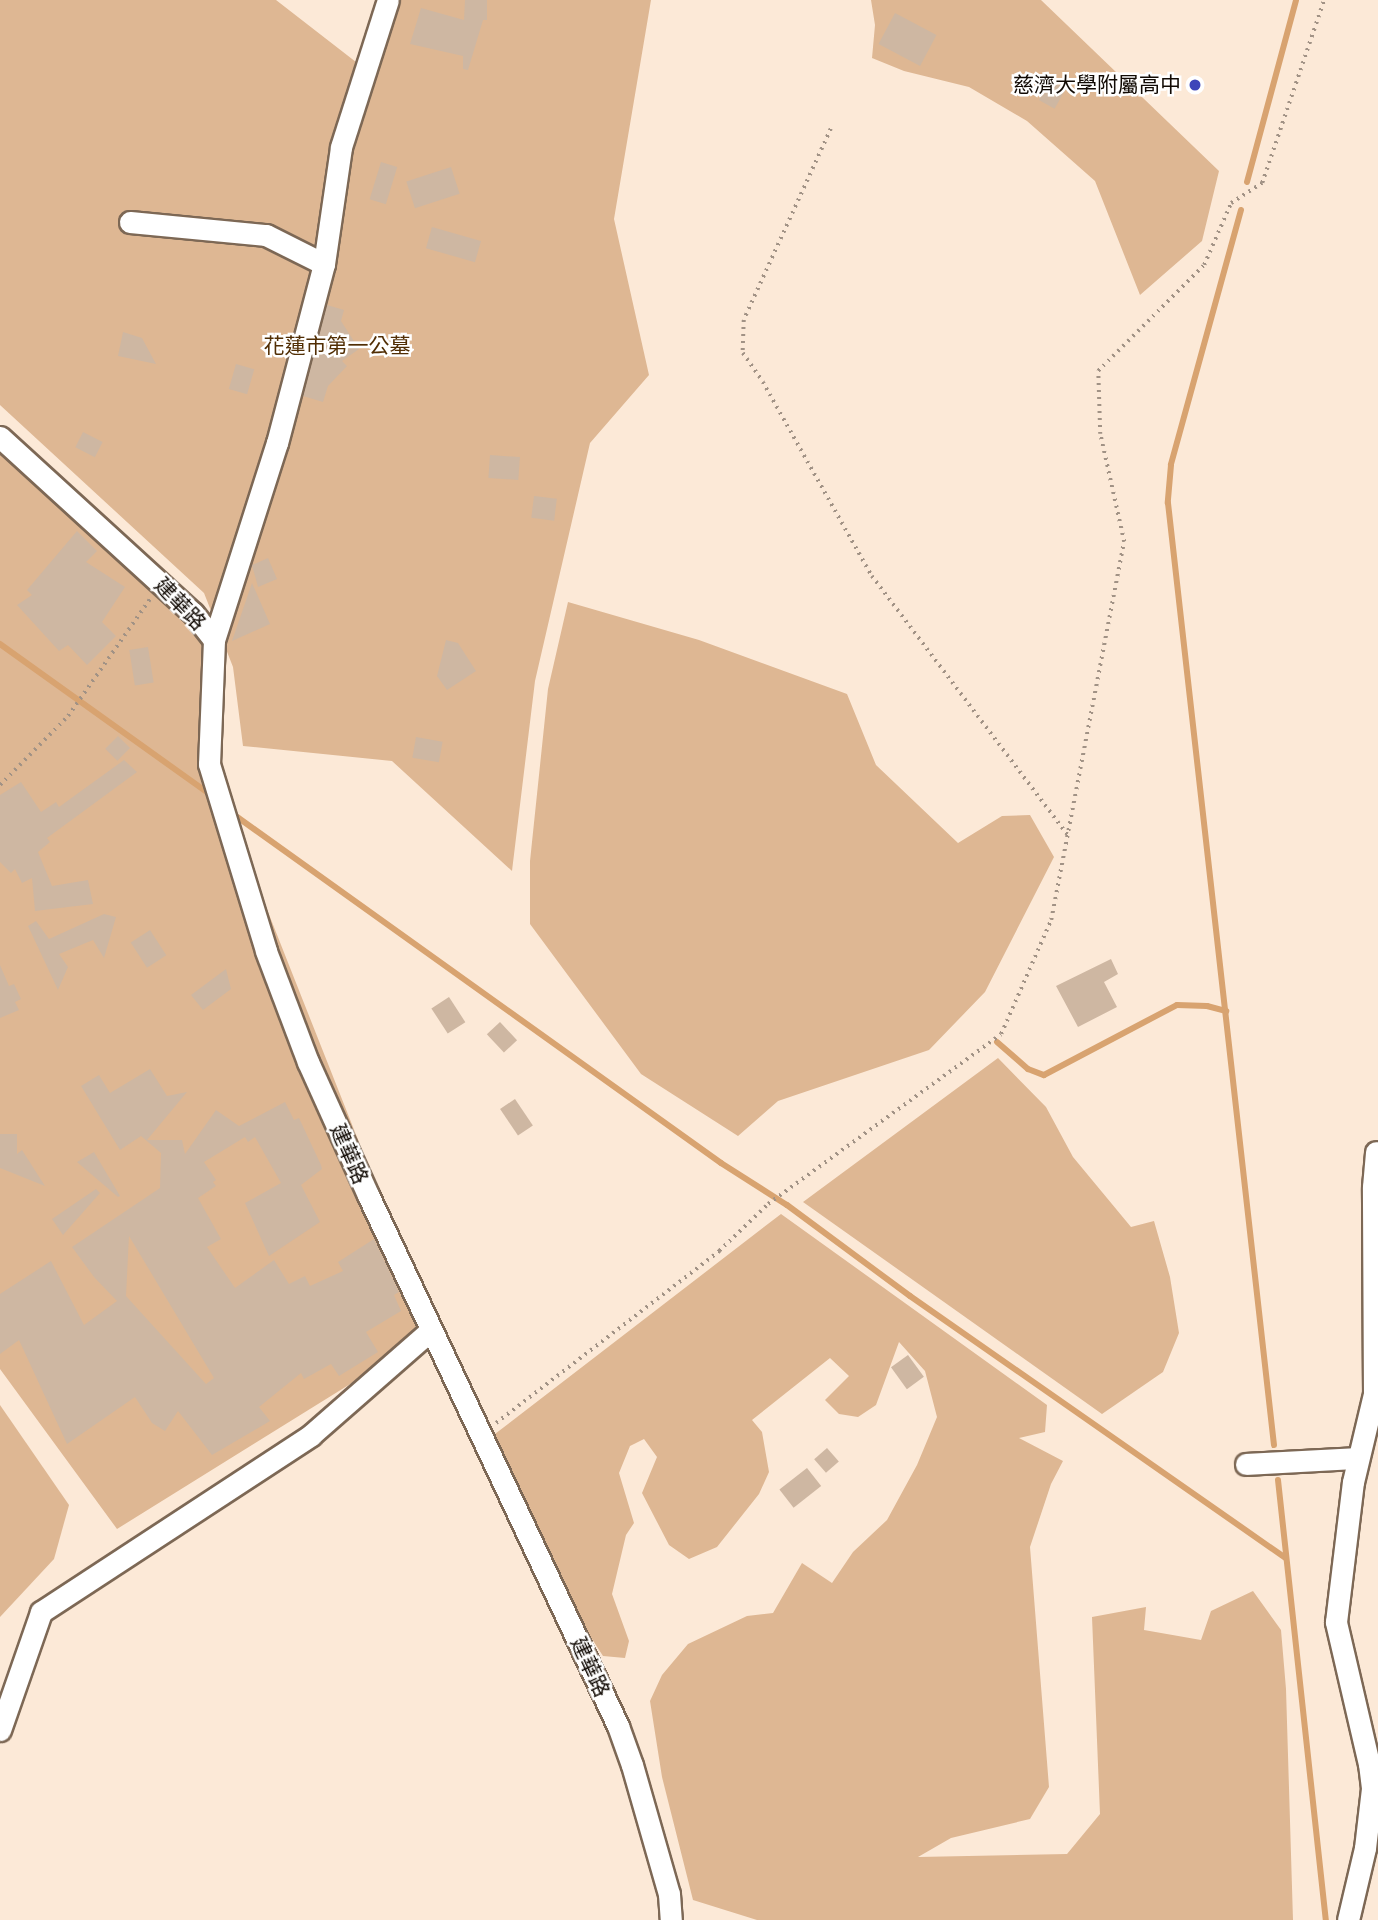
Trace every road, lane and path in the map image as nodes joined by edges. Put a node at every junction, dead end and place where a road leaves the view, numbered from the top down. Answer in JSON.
{"nodes":[{"id":1,"x":388,"y":0,"type":"edge"},
{"id":2,"x":1324,"y":0,"type":"edge"},
{"id":3,"x":831,"y":129,"type":"dead end"},
{"id":4,"x":130,"y":222,"type":"dead end"},
{"id":5,"x":324,"y":264,"type":"junction"},
{"id":6,"x":0,"y":437,"type":"edge"},
{"id":7,"x":161,"y":583,"type":"junction"},
{"id":8,"x":214,"y":640,"type":"junction"},
{"id":9,"x":0,"y":785,"type":"edge"},
{"id":10,"x":1068,"y":835,"type":"junction"},
{"id":11,"x":1376,"y":1152,"type":"dead end"},
{"id":12,"x":431,"y":1330,"type":"junction"},
{"id":13,"x":480,"y":1435,"type":"junction"},
{"id":14,"x":1358,"y":1458,"type":"junction"},
{"id":15,"x":1246,"y":1464,"type":"dead end"},
{"id":16,"x":0,"y":1730,"type":"edge"},
{"id":17,"x":671,"y":1920,"type":"edge"},
{"id":18,"x":1348,"y":1920,"type":"edge"}],
"edges":[{"from":1,"to":5,"type":"street"},
{"from":2,"to":10,"type":"path"},
{"from":3,"to":10,"type":"path"},
{"from":4,"to":5,"type":"street"},
{"from":5,"to":8,"type":"street"},
{"from":6,"to":7,"type":"street","name":"建華路"},
{"from":7,"to":8,"type":"street","name":"建華路"},
{"from":7,"to":9,"type":"path"},
{"from":8,"to":12,"type":"street","name":"建華路"},
{"from":10,"to":13,"type":"path"},
{"from":11,"to":14,"type":"street"},
{"from":12,"to":13,"type":"street","name":"建華路"},
{"from":12,"to":16,"type":"street"},
{"from":13,"to":17,"type":"street","name":"建華路"},
{"from":14,"to":15,"type":"street"},
{"from":14,"to":18,"type":"street"}]}
